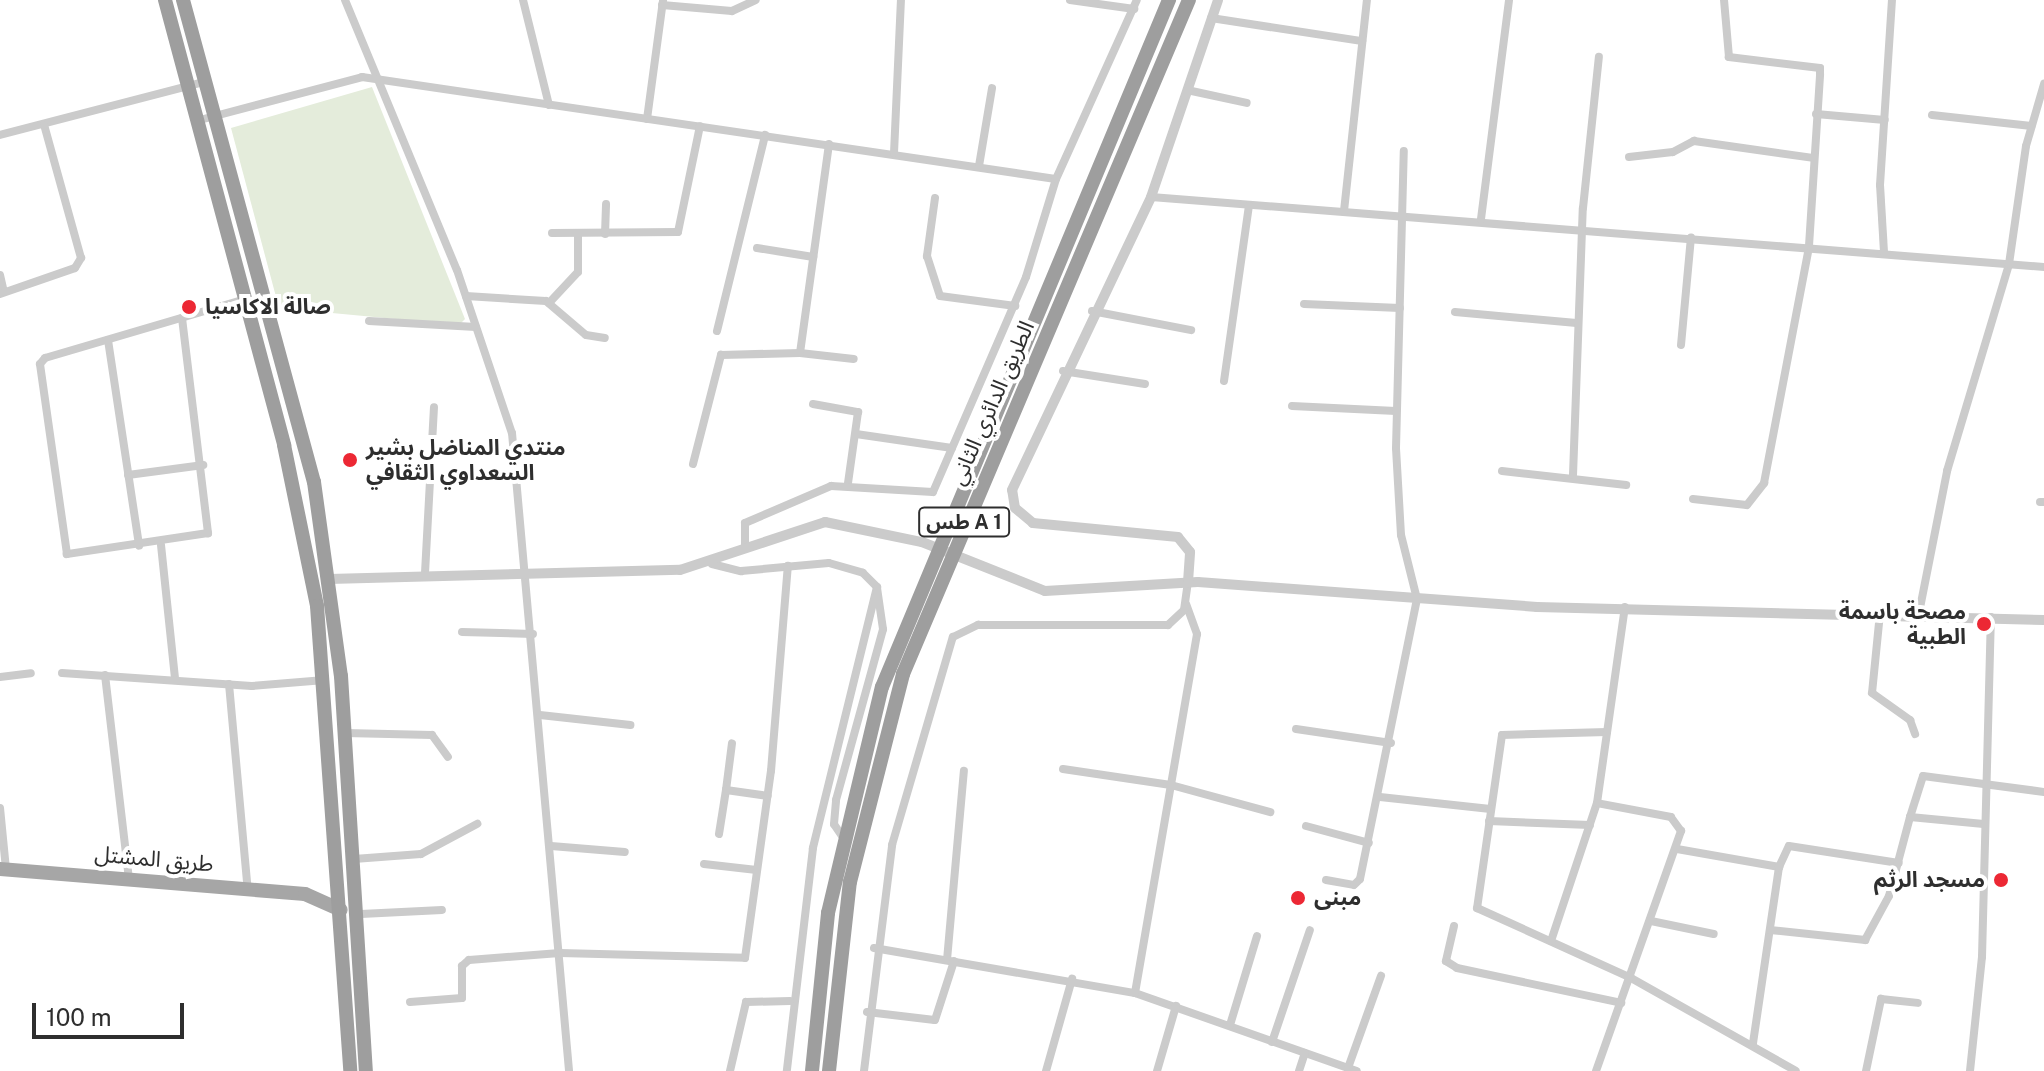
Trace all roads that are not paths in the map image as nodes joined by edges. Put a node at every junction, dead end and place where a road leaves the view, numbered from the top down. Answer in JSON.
{"nodes":[{"id":1,"x":165,"y":0,"type":"edge"},
{"id":2,"x":183,"y":0,"type":"edge"},
{"id":3,"x":345,"y":0,"type":"edge"},
{"id":4,"x":523,"y":0,"type":"edge"},
{"id":5,"x":756,"y":0,"type":"edge"},
{"id":6,"x":901,"y":0,"type":"edge"},
{"id":7,"x":1070,"y":0,"type":"edge"},
{"id":8,"x":1169,"y":0,"type":"edge"},
{"id":9,"x":1189,"y":0,"type":"edge"},
{"id":10,"x":1218,"y":0,"type":"edge"},
{"id":11,"x":1367,"y":0,"type":"edge"},
{"id":12,"x":1509,"y":0,"type":"edge"},
{"id":13,"x":1724,"y":0,"type":"edge"},
{"id":14,"x":1892,"y":0,"type":"edge"},
{"id":15,"x":662,"y":2,"type":"edge"},
{"id":16,"x":1135,"y":5,"type":"edge"},
{"id":17,"x":1211,"y":18,"type":"junction"},
{"id":18,"x":1362,"y":41,"type":"junction"},
{"id":19,"x":1599,"y":57,"type":"dead end"},
{"id":20,"x":380,"y":81,"type":"junction"},
{"id":21,"x":204,"y":82,"type":"junction"},
{"id":22,"x":2044,"y":84,"type":"edge"},
{"id":23,"x":188,"y":86,"type":"junction"},
{"id":24,"x":992,"y":88,"type":"dead end"},
{"id":25,"x":1187,"y":90,"type":"junction"},
{"id":26,"x":1247,"y":103,"type":"dead end"},
{"id":27,"x":549,"y":105,"type":"junction"},
{"id":28,"x":1816,"y":114,"type":"junction"},
{"id":29,"x":212,"y":115,"type":"junction"},
{"id":30,"x":1932,"y":115,"type":"dead end"},
{"id":31,"x":647,"y":119,"type":"junction"},
{"id":32,"x":1885,"y":120,"type":"junction"},
{"id":33,"x":196,"y":121,"type":"junction"},
{"id":34,"x":44,"y":125,"type":"junction"},
{"id":35,"x":700,"y":126,"type":"junction"},
{"id":36,"x":2031,"y":126,"type":"junction"},
{"id":37,"x":0,"y":135,"type":"edge"},
{"id":38,"x":765,"y":135,"type":"junction"},
{"id":39,"x":829,"y":144,"type":"junction"},
{"id":40,"x":1404,"y":151,"type":"dead end"},
{"id":41,"x":894,"y":153,"type":"junction"},
{"id":42,"x":1629,"y":157,"type":"dead end"},
{"id":43,"x":1813,"y":158,"type":"junction"},
{"id":44,"x":979,"y":166,"type":"junction"},
{"id":45,"x":1056,"y":179,"type":"junction"},
{"id":46,"x":1151,"y":197,"type":"junction"},
{"id":47,"x":935,"y":198,"type":"dead end"},
{"id":48,"x":606,"y":204,"type":"dead end"},
{"id":49,"x":1249,"y":206,"type":"junction"},
{"id":50,"x":1344,"y":211,"type":"junction"},
{"id":51,"x":1403,"y":214,"type":"junction"},
{"id":52,"x":1481,"y":219,"type":"junction"},
{"id":53,"x":1585,"y":227,"type":"junction"},
{"id":54,"x":552,"y":233,"type":"dead end"},
{"id":55,"x":578,"y":234,"type":"junction"},
{"id":56,"x":605,"y":234,"type":"junction"},
{"id":57,"x":1691,"y":237,"type":"junction"},
{"id":58,"x":1809,"y":246,"type":"junction"},
{"id":59,"x":757,"y":248,"type":"dead end"},
{"id":60,"x":1884,"y":252,"type":"junction"},
{"id":61,"x":813,"y":257,"type":"junction"},
{"id":62,"x":2009,"y":264,"type":"junction"},
{"id":63,"x":2044,"y":267,"type":"edge"},
{"id":64,"x":0,"y":275,"type":"edge"},
{"id":65,"x":2,"y":293,"type":"edge"},
{"id":66,"x":466,"y":296,"type":"junction"},
{"id":67,"x":245,"y":299,"type":"junction"},
{"id":68,"x":549,"y":303,"type":"junction"},
{"id":69,"x":1304,"y":304,"type":"dead end"},
{"id":70,"x":1015,"y":306,"type":"junction"},
{"id":71,"x":1400,"y":308,"type":"junction"},
{"id":72,"x":1092,"y":311,"type":"junction"},
{"id":73,"x":1455,"y":312,"type":"dead end"},
{"id":74,"x":182,"y":318,"type":"junction"},
{"id":75,"x":369,"y":321,"type":"dead end"},
{"id":76,"x":1577,"y":323,"type":"junction"},
{"id":77,"x":476,"y":327,"type":"junction"},
{"id":78,"x":1191,"y":330,"type":"dead end"},
{"id":79,"x":717,"y":331,"type":"dead end"},
{"id":80,"x":605,"y":338,"type":"dead end"},
{"id":81,"x":108,"y":340,"type":"junction"},
{"id":82,"x":1681,"y":345,"type":"dead end"},
{"id":83,"x":800,"y":353,"type":"junction"},
{"id":84,"x":854,"y":359,"type":"dead end"},
{"id":85,"x":1063,"y":371,"type":"junction"},
{"id":86,"x":1224,"y":381,"type":"dead end"},
{"id":87,"x":1145,"y":384,"type":"dead end"},
{"id":88,"x":292,"y":396,"type":"junction"},
{"id":89,"x":272,"y":401,"type":"junction"},
{"id":90,"x":813,"y":404,"type":"dead end"},
{"id":91,"x":1292,"y":406,"type":"dead end"},
{"id":92,"x":434,"y":407,"type":"dead end"},
{"id":93,"x":1396,"y":411,"type":"junction"},
{"id":94,"x":856,"y":434,"type":"junction"},
{"id":95,"x":952,"y":448,"type":"junction"},
{"id":96,"x":693,"y":464,"type":"dead end"},
{"id":97,"x":203,"y":465,"type":"junction"},
{"id":98,"x":1502,"y":471,"type":"dead end"},
{"id":99,"x":128,"y":475,"type":"junction"},
{"id":100,"x":1573,"y":475,"type":"junction"},
{"id":101,"x":848,"y":483,"type":"junction"},
{"id":102,"x":1626,"y":485,"type":"dead end"},
{"id":103,"x":1693,"y":499,"type":"dead end"},
{"id":104,"x":161,"y":545,"type":"junction"},
{"id":105,"x":139,"y":546,"type":"junction"},
{"id":106,"x":745,"y":546,"type":"junction"},
{"id":107,"x":712,"y":564,"type":"junction"},
{"id":108,"x":788,"y":566,"type":"junction"},
{"id":109,"x":425,"y":573,"type":"junction"},
{"id":110,"x":527,"y":573,"type":"junction"},
{"id":111,"x":329,"y":579,"type":"junction"},
{"id":112,"x":1188,"y":582,"type":"junction"},
{"id":113,"x":877,"y":587,"type":"junction"},
{"id":114,"x":1417,"y":599,"type":"junction"},
{"id":115,"x":1186,"y":604,"type":"junction"},
{"id":116,"x":1625,"y":607,"type":"junction"},
{"id":117,"x":1880,"y":612,"type":"junction"},
{"id":118,"x":1919,"y":613,"type":"junction"},
{"id":119,"x":1991,"y":617,"type":"junction"},
{"id":120,"x":2044,"y":620,"type":"edge"},
{"id":121,"x":462,"y":632,"type":"dead end"},
{"id":122,"x":533,"y":634,"type":"junction"},
{"id":123,"x":31,"y":673,"type":"dead end"},
{"id":124,"x":62,"y":673,"type":"dead end"},
{"id":125,"x":105,"y":675,"type":"junction"},
{"id":126,"x":0,"y":677,"type":"edge"},
{"id":127,"x":175,"y":678,"type":"junction"},
{"id":128,"x":326,"y":680,"type":"junction"},
{"id":129,"x":229,"y":684,"type":"junction"},
{"id":130,"x":540,"y":715,"type":"junction"},
{"id":131,"x":630,"y":725,"type":"dead end"},
{"id":132,"x":1296,"y":729,"type":"dead end"},
{"id":133,"x":1607,"y":732,"type":"junction"},
{"id":134,"x":345,"y":733,"type":"junction"},
{"id":135,"x":1915,"y":734,"type":"dead end"},
{"id":136,"x":732,"y":743,"type":"dead end"},
{"id":137,"x":1391,"y":743,"type":"junction"},
{"id":138,"x":448,"y":757,"type":"dead end"},
{"id":139,"x":1063,"y":769,"type":"dead end"},
{"id":140,"x":964,"y":771,"type":"dead end"},
{"id":141,"x":1985,"y":781,"type":"junction"},
{"id":142,"x":1171,"y":785,"type":"junction"},
{"id":143,"x":726,"y":790,"type":"junction"},
{"id":144,"x":2044,"y":792,"type":"edge"},
{"id":145,"x":768,"y":796,"type":"junction"},
{"id":146,"x":1380,"y":797,"type":"junction"},
{"id":147,"x":1597,"y":803,"type":"junction"},
{"id":148,"x":0,"y":808,"type":"edge"},
{"id":149,"x":1490,"y":809,"type":"junction"},
{"id":150,"x":1270,"y":812,"type":"dead end"},
{"id":151,"x":1910,"y":817,"type":"junction"},
{"id":152,"x":1489,"y":821,"type":"junction"},
{"id":153,"x":477,"y":824,"type":"dead end"},
{"id":154,"x":1984,"y":824,"type":"junction"},
{"id":155,"x":1590,"y":825,"type":"junction"},
{"id":156,"x":1306,"y":826,"type":"dead end"},
{"id":157,"x":719,"y":834,"type":"dead end"},
{"id":158,"x":842,"y":836,"type":"junction"},
{"id":159,"x":1369,"y":843,"type":"junction"},
{"id":160,"x":551,"y":846,"type":"junction"},
{"id":161,"x":1677,"y":849,"type":"junction"},
{"id":162,"x":625,"y":852,"type":"dead end"},
{"id":163,"x":354,"y":859,"type":"junction"},
{"id":164,"x":1899,"y":863,"type":"junction"},
{"id":165,"x":704,"y":864,"type":"dead end"},
{"id":166,"x":1779,"y":867,"type":"junction"},
{"id":167,"x":3,"y":869,"type":"edge"},
{"id":168,"x":757,"y":870,"type":"junction"},
{"id":169,"x":129,"y":878,"type":"junction"},
{"id":170,"x":1326,"y":880,"type":"dead end"},
{"id":171,"x":339,"y":881,"type":"junction"},
{"id":172,"x":248,"y":891,"type":"junction"},
{"id":173,"x":305,"y":894,"type":"junction"},
{"id":174,"x":341,"y":910,"type":"junction"},
{"id":175,"x":442,"y":910,"type":"dead end"},
{"id":176,"x":361,"y":914,"type":"junction"},
{"id":177,"x":1651,"y":921,"type":"junction"},
{"id":178,"x":1454,"y":926,"type":"dead end"},
{"id":179,"x":1310,"y":930,"type":"dead end"},
{"id":180,"x":1770,"y":930,"type":"junction"},
{"id":181,"x":1714,"y":934,"type":"dead end"},
{"id":182,"x":1257,"y":936,"type":"dead end"},
{"id":183,"x":1551,"y":941,"type":"junction"},
{"id":184,"x":874,"y":948,"type":"junction"},
{"id":185,"x":560,"y":953,"type":"junction"},
{"id":186,"x":950,"y":960,"type":"junction"},
{"id":187,"x":1381,"y":976,"type":"dead end"},
{"id":188,"x":1631,"y":978,"type":"junction"},
{"id":189,"x":1072,"y":979,"type":"junction"},
{"id":190,"x":1135,"y":993,"type":"junction"},
{"id":191,"x":790,"y":1001,"type":"junction"},
{"id":192,"x":410,"y":1002,"type":"dead end"},
{"id":193,"x":1621,"y":1003,"type":"junction"},
{"id":194,"x":1918,"y":1003,"type":"dead end"},
{"id":195,"x":1176,"y":1006,"type":"junction"},
{"id":196,"x":867,"y":1012,"type":"junction"},
{"id":197,"x":1230,"y":1025,"type":"junction"},
{"id":198,"x":1272,"y":1042,"type":"junction"},
{"id":199,"x":1753,"y":1044,"type":"junction"},
{"id":200,"x":1305,"y":1053,"type":"junction"},
{"id":201,"x":1353,"y":1070,"type":"edge"},
{"id":202,"x":350,"y":1071,"type":"edge"},
{"id":203,"x":366,"y":1071,"type":"edge"},
{"id":204,"x":569,"y":1071,"type":"edge"},
{"id":205,"x":730,"y":1071,"type":"edge"},
{"id":206,"x":787,"y":1071,"type":"edge"},
{"id":207,"x":812,"y":1071,"type":"edge"},
{"id":208,"x":829,"y":1071,"type":"edge"},
{"id":209,"x":864,"y":1071,"type":"edge"},
{"id":210,"x":1046,"y":1071,"type":"edge"},
{"id":211,"x":1157,"y":1071,"type":"edge"},
{"id":212,"x":1299,"y":1071,"type":"edge"},
{"id":213,"x":1596,"y":1071,"type":"edge"},
{"id":214,"x":1795,"y":1071,"type":"edge"},
{"id":215,"x":1866,"y":1071,"type":"edge"},
{"id":216,"x":1970,"y":1071,"type":"edge"}],
"edges":[{"from":1,"to":23,"type":"highway"},
{"from":2,"to":21,"type":"highway"},
{"from":3,"to":20,"type":"street"},
{"from":4,"to":27,"type":"street"},
{"from":5,"to":15,"type":"street"},
{"from":6,"to":41,"type":"street"},
{"from":7,"to":16,"type":"street"},
{"from":8,"to":158,"type":"highway","name":"الطريق الدائري الثاني","number":"طس A 1"},
{"from":9,"to":208,"type":"highway","name":"الطريق الدائري الثاني","number":"طس A 1"},
{"from":10,"to":17,"type":"street"},
{"from":11,"to":18,"type":"street"},
{"from":12,"to":52,"type":"street"},
{"from":13,"to":28,"type":"street"},
{"from":14,"to":32,"type":"street"},
{"from":15,"to":31,"type":"street"},
{"from":16,"to":45,"type":"street"},
{"from":17,"to":18,"type":"street"},
{"from":17,"to":25,"type":"street"},
{"from":18,"to":50,"type":"street"},
{"from":19,"to":53,"type":"street"},
{"from":20,"to":27,"type":"street"},
{"from":20,"to":29,"type":"street"},
{"from":20,"to":66,"type":"street"},
{"from":21,"to":23,"type":"street"},
{"from":21,"to":29,"type":"highway"},
{"from":22,"to":36,"type":"street"},
{"from":23,"to":33,"type":"highway"},
{"from":23,"to":34,"type":"street"},
{"from":24,"to":44,"type":"street"},
{"from":25,"to":26,"type":"street"},
{"from":25,"to":46,"type":"street"},
{"from":27,"to":31,"type":"street"},
{"from":28,"to":32,"type":"street"},
{"from":28,"to":43,"type":"street"},
{"from":29,"to":33,"type":"street"},
{"from":29,"to":88,"type":"highway"},
{"from":30,"to":36,"type":"street"},
{"from":31,"to":35,"type":"street"},
{"from":32,"to":60,"type":"street"},
{"from":33,"to":67,"type":"highway"},
{"from":34,"to":37,"type":"street"},
{"from":34,"to":65,"type":"street"},
{"from":35,"to":38,"type":"street"},
{"from":35,"to":56,"type":"street"},
{"from":36,"to":62,"type":"street"},
{"from":38,"to":39,"type":"street"},
{"from":38,"to":79,"type":"street"},
{"from":39,"to":41,"type":"street"},
{"from":39,"to":61,"type":"street"},
{"from":40,"to":51,"type":"street"},
{"from":41,"to":44,"type":"street"},
{"from":42,"to":43,"type":"street"},
{"from":43,"to":58,"type":"street"},
{"from":44,"to":45,"type":"street"},
{"from":45,"to":70,"type":"street"},
{"from":46,"to":49,"type":"street"},
{"from":46,"to":72,"type":"street"},
{"from":47,"to":70,"type":"street"},
{"from":48,"to":56,"type":"street"},
{"from":49,"to":50,"type":"street"},
{"from":49,"to":86,"type":"street"},
{"from":50,"to":51,"type":"street"},
{"from":51,"to":52,"type":"street"},
{"from":51,"to":71,"type":"street"},
{"from":52,"to":53,"type":"street"},
{"from":53,"to":57,"type":"street"},
{"from":53,"to":76,"type":"street"},
{"from":54,"to":55,"type":"street"},
{"from":55,"to":56,"type":"street"},
{"from":55,"to":68,"type":"street"},
{"from":57,"to":58,"type":"street"},
{"from":57,"to":82,"type":"street"},
{"from":58,"to":60,"type":"street"},
{"from":58,"to":103,"type":"street"},
{"from":59,"to":61,"type":"street"},
{"from":60,"to":62,"type":"street"},
{"from":61,"to":83,"type":"street"},
{"from":62,"to":63,"type":"street"},
{"from":62,"to":118,"type":"street"},
{"from":64,"to":65,"type":"street"},
{"from":66,"to":68,"type":"street"},
{"from":66,"to":77,"type":"street"},
{"from":67,"to":74,"type":"street"},
{"from":67,"to":89,"type":"highway"},
{"from":68,"to":80,"type":"street"},
{"from":69,"to":71,"type":"street"},
{"from":70,"to":95,"type":"street"},
{"from":71,"to":93,"type":"street"},
{"from":72,"to":78,"type":"street"},
{"from":72,"to":85,"type":"street"},
{"from":73,"to":76,"type":"street"},
{"from":74,"to":81,"type":"street"},
{"from":74,"to":97,"type":"street"},
{"from":75,"to":77,"type":"street"},
{"from":76,"to":100,"type":"street"},
{"from":77,"to":110,"type":"street"},
{"from":81,"to":99,"type":"street"},
{"from":81,"to":105,"type":"street"},
{"from":83,"to":84,"type":"street"},
{"from":83,"to":96,"type":"street"},
{"from":85,"to":87,"type":"street"},
{"from":85,"to":112,"type":"street"},
{"from":88,"to":89,"type":"highway"},
{"from":88,"to":111,"type":"highway"},
{"from":89,"to":128,"type":"highway"},
{"from":90,"to":94,"type":"street"},
{"from":91,"to":93,"type":"street"},
{"from":92,"to":109,"type":"street"},
{"from":93,"to":114,"type":"street"},
{"from":94,"to":95,"type":"street"},
{"from":94,"to":101,"type":"street"},
{"from":95,"to":101,"type":"street"},
{"from":97,"to":99,"type":"street"},
{"from":97,"to":104,"type":"street"},
{"from":98,"to":100,"type":"street"},
{"from":99,"to":105,"type":"street"},
{"from":100,"to":102,"type":"street"},
{"from":101,"to":106,"type":"street"},
{"from":104,"to":105,"type":"street"},
{"from":104,"to":127,"type":"street"},
{"from":106,"to":107,"type":"street"},
{"from":106,"to":112,"type":"street"},
{"from":107,"to":108,"type":"street"},
{"from":107,"to":110,"type":"street"},
{"from":108,"to":113,"type":"street"},
{"from":108,"to":145,"type":"street"},
{"from":109,"to":110,"type":"street"},
{"from":109,"to":111,"type":"street"},
{"from":110,"to":122,"type":"street"},
{"from":111,"to":134,"type":"highway"},
{"from":112,"to":114,"type":"street"},
{"from":112,"to":115,"type":"street"},
{"from":113,"to":158,"type":"street"},
{"from":113,"to":191,"type":"street"},
{"from":114,"to":116,"type":"street"},
{"from":114,"to":137,"type":"street"},
{"from":115,"to":142,"type":"street"},
{"from":115,"to":184,"type":"street"},
{"from":116,"to":117,"type":"street"},
{"from":116,"to":133,"type":"street"},
{"from":117,"to":118,"type":"street"},
{"from":117,"to":135,"type":"street"},
{"from":118,"to":119,"type":"street"},
{"from":119,"to":120,"type":"street"},
{"from":119,"to":141,"type":"street"},
{"from":121,"to":122,"type":"street"},
{"from":122,"to":130,"type":"street"},
{"from":123,"to":126,"type":"street"},
{"from":124,"to":125,"type":"street"},
{"from":125,"to":127,"type":"street"},
{"from":125,"to":169,"type":"street"},
{"from":127,"to":129,"type":"street"},
{"from":128,"to":129,"type":"street"},
{"from":128,"to":171,"type":"highway"},
{"from":129,"to":172,"type":"street"},
{"from":130,"to":131,"type":"street"},
{"from":130,"to":160,"type":"street"},
{"from":132,"to":137,"type":"street"},
{"from":133,"to":147,"type":"street"},
{"from":133,"to":149,"type":"street"},
{"from":134,"to":138,"type":"street"},
{"from":134,"to":163,"type":"highway"},
{"from":136,"to":143,"type":"street"},
{"from":137,"to":146,"type":"street"},
{"from":139,"to":142,"type":"street"},
{"from":140,"to":186,"type":"street"},
{"from":141,"to":144,"type":"street"},
{"from":141,"to":151,"type":"street"},
{"from":141,"to":154,"type":"street"},
{"from":142,"to":150,"type":"street"},
{"from":142,"to":190,"type":"street"},
{"from":143,"to":145,"type":"street"},
{"from":143,"to":157,"type":"street"},
{"from":145,"to":168,"type":"street"},
{"from":146,"to":149,"type":"street"},
{"from":146,"to":159,"type":"street"},
{"from":147,"to":155,"type":"street"},
{"from":147,"to":161,"type":"street"},
{"from":148,"to":167,"type":"street"},
{"from":149,"to":152,"type":"street"},
{"from":151,"to":154,"type":"street"},
{"from":151,"to":164,"type":"street"},
{"from":152,"to":155,"type":"street"},
{"from":152,"to":183,"type":"street"},
{"from":153,"to":163,"type":"street"},
{"from":154,"to":216,"type":"street"},
{"from":155,"to":183,"type":"street"},
{"from":156,"to":159,"type":"street"},
{"from":158,"to":207,"type":"highway","name":"الطريق الدائري الثاني","number":"طس A 1"},
{"from":159,"to":170,"type":"street"},
{"from":160,"to":162,"type":"street"},
{"from":160,"to":185,"type":"street"},
{"from":161,"to":166,"type":"street"},
{"from":161,"to":177,"type":"street"},
{"from":163,"to":176,"type":"highway"},
{"from":164,"to":166,"type":"street"},
{"from":164,"to":180,"type":"street"},
{"from":165,"to":168,"type":"street"},
{"from":166,"to":180,"type":"street"},
{"from":167,"to":169,"type":"main road","name":"طريق المشتل"},
{"from":168,"to":185,"type":"street"},
{"from":169,"to":172,"type":"main road","name":"طريق المشتل"},
{"from":171,"to":173,"type":"main road","name":"طريق المشتل"},
{"from":171,"to":174,"type":"highway"},
{"from":172,"to":173,"type":"main road","name":"طريق المشتل"},
{"from":173,"to":174,"type":"main road","name":"طريق المشتل"},
{"from":174,"to":202,"type":"highway"},
{"from":175,"to":176,"type":"street"},
{"from":176,"to":203,"type":"highway"},
{"from":177,"to":181,"type":"street"},
{"from":177,"to":188,"type":"street"},
{"from":178,"to":193,"type":"street"},
{"from":179,"to":198,"type":"street"},
{"from":180,"to":199,"type":"street"},
{"from":182,"to":197,"type":"street"},
{"from":183,"to":188,"type":"street"},
{"from":184,"to":186,"type":"street"},
{"from":184,"to":196,"type":"street"},
{"from":185,"to":192,"type":"street"},
{"from":185,"to":204,"type":"street"},
{"from":186,"to":189,"type":"street"},
{"from":186,"to":196,"type":"street"},
{"from":187,"to":201,"type":"street"},
{"from":188,"to":193,"type":"street"},
{"from":188,"to":199,"type":"street"},
{"from":189,"to":190,"type":"street"},
{"from":189,"to":210,"type":"street"},
{"from":190,"to":195,"type":"street"},
{"from":191,"to":205,"type":"street"},
{"from":191,"to":206,"type":"street"},
{"from":193,"to":213,"type":"street"},
{"from":194,"to":215,"type":"street"},
{"from":195,"to":197,"type":"street"},
{"from":195,"to":211,"type":"street"},
{"from":196,"to":209,"type":"street"},
{"from":197,"to":198,"type":"street"},
{"from":198,"to":200,"type":"street"},
{"from":199,"to":214,"type":"street"},
{"from":200,"to":201,"type":"street"},
{"from":200,"to":212,"type":"street"}]}
